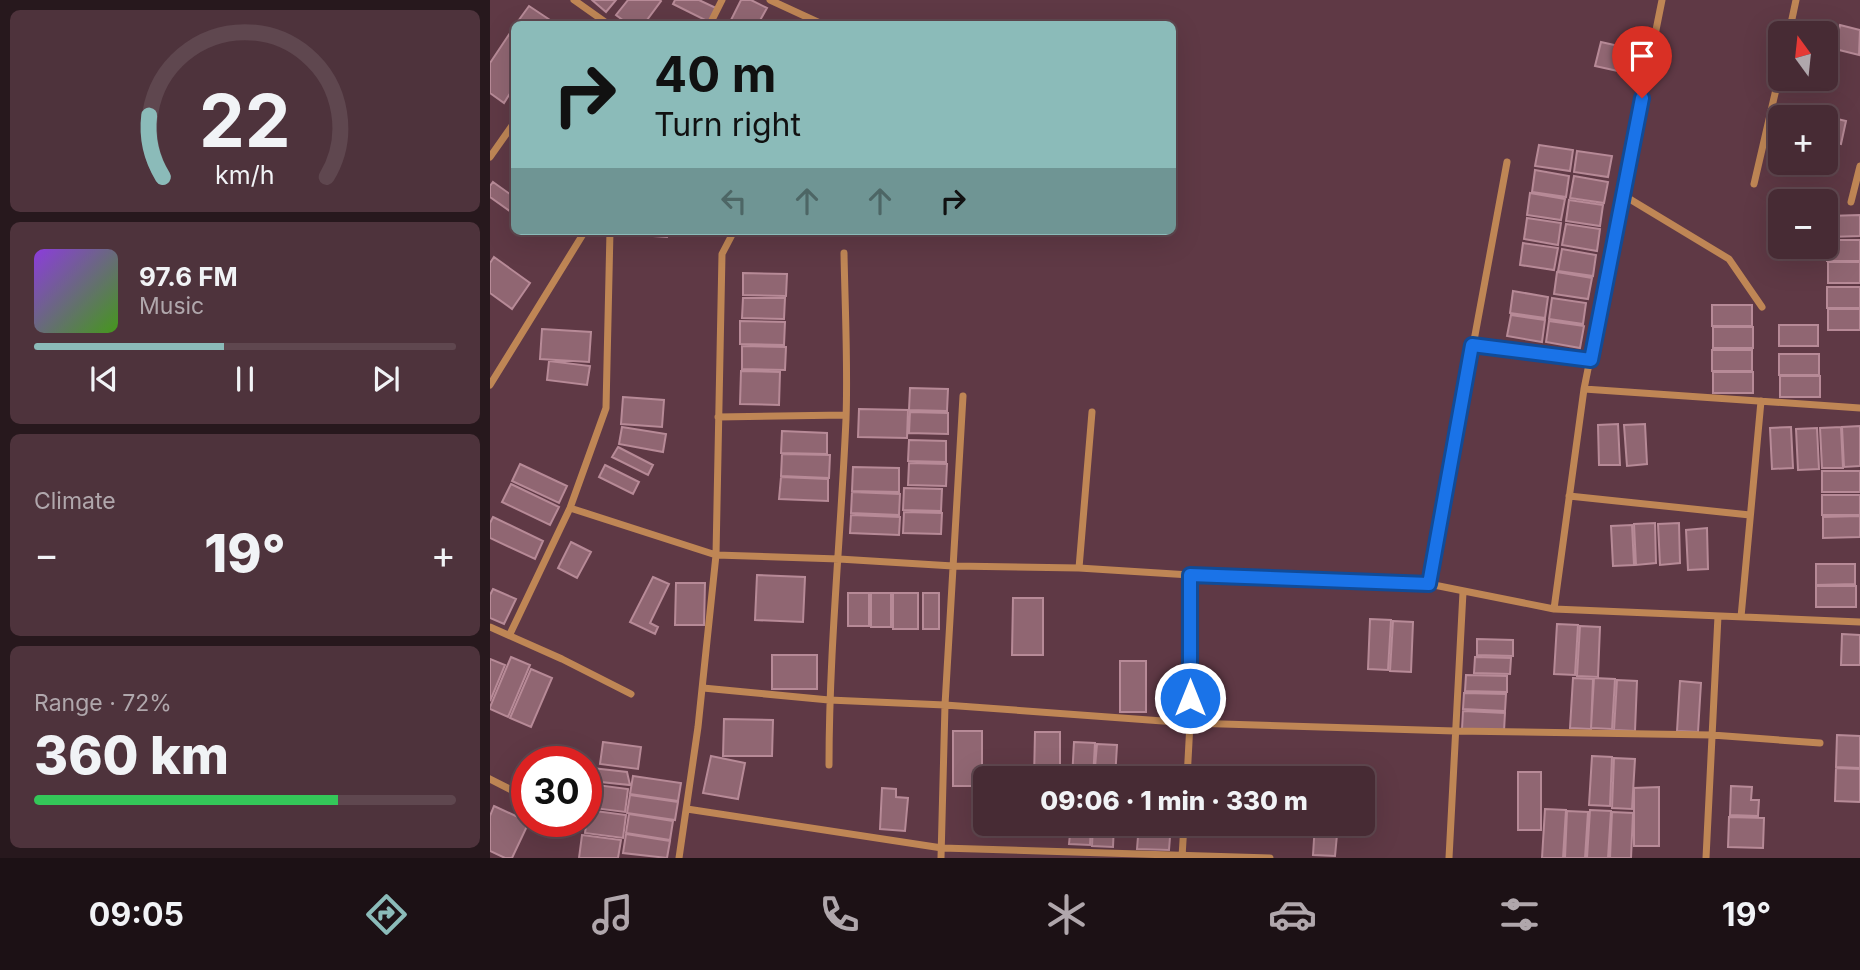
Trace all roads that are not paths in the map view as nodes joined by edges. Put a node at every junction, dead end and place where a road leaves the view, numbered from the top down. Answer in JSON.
{"nodes":[{"id":1,"x":574,"y":0,"type":"edge"},
{"id":2,"x":722,"y":0,"type":"edge"},
{"id":3,"x":770,"y":0,"type":"edge"},
{"id":4,"x":1662,"y":0,"type":"edge"},
{"id":5,"x":1796,"y":0,"type":"edge"},
{"id":6,"x":604,"y":21,"type":"edge"},
{"id":7,"x":712,"y":21,"type":"edge"},
{"id":8,"x":816,"y":21,"type":"edge"},
{"id":9,"x":1791,"y":21,"type":"edge"},
{"id":10,"x":1776,"y":91,"type":"edge"},
{"id":11,"x":511,"y":127,"type":"edge"},
{"id":12,"x":490,"y":157,"type":"edge"},
{"id":13,"x":1507,"y":162,"type":"dead end"},
{"id":14,"x":1860,"y":166,"type":"edge"},
{"id":15,"x":1754,"y":184,"type":"dead end"},
{"id":16,"x":1623,"y":195,"type":"junction"},
{"id":17,"x":1851,"y":202,"type":"dead end"},
{"id":18,"x":583,"y":235,"type":"edge"},
{"id":19,"x":610,"y":235,"type":"edge"},
{"id":20,"x":732,"y":235,"type":"edge"},
{"id":21,"x":844,"y":253,"type":"dead end"},
{"id":22,"x":1762,"y":307,"type":"dead end"},
{"id":23,"x":1472,"y":345,"type":"junction"},
{"id":24,"x":1591,"y":360,"type":"junction"},
{"id":25,"x":490,"y":385,"type":"edge"},
{"id":26,"x":1584,"y":389,"type":"junction"},
{"id":27,"x":963,"y":396,"type":"dead end"},
{"id":28,"x":1761,"y":401,"type":"junction"},
{"id":29,"x":1860,"y":408,"type":"edge"},
{"id":30,"x":1092,"y":412,"type":"dead end"},
{"id":31,"x":846,"y":415,"type":"junction"},
{"id":32,"x":718,"y":416,"type":"junction"},
{"id":33,"x":1569,"y":496,"type":"junction"},
{"id":34,"x":570,"y":508,"type":"junction"},
{"id":35,"x":1750,"y":515,"type":"junction"},
{"id":36,"x":716,"y":555,"type":"junction"},
{"id":37,"x":839,"y":559,"type":"junction"},
{"id":38,"x":953,"y":566,"type":"junction"},
{"id":39,"x":1079,"y":568,"type":"junction"},
{"id":40,"x":1190,"y":575,"type":"junction"},
{"id":41,"x":1429,"y":584,"type":"junction"},
{"id":42,"x":1463,"y":592,"type":"junction"},
{"id":43,"x":1554,"y":609,"type":"junction"},
{"id":44,"x":1718,"y":616,"type":"junction"},
{"id":45,"x":1741,"y":617,"type":"junction"},
{"id":46,"x":1860,"y":622,"type":"edge"},
{"id":47,"x":490,"y":626,"type":"edge"},
{"id":48,"x":510,"y":634,"type":"junction"},
{"id":49,"x":703,"y":688,"type":"junction"},
{"id":50,"x":631,"y":694,"type":"dead end"},
{"id":51,"x":829,"y":700,"type":"junction"},
{"id":52,"x":945,"y":705,"type":"junction"},
{"id":53,"x":1190,"y":723,"type":"junction"},
{"id":54,"x":1455,"y":731,"type":"junction"},
{"id":55,"x":1712,"y":735,"type":"junction"},
{"id":56,"x":1820,"y":743,"type":"dead end"},
{"id":57,"x":829,"y":765,"type":"dead end"},
{"id":58,"x":1188,"y":766,"type":"edge"},
{"id":59,"x":490,"y":779,"type":"edge"},
{"id":60,"x":511,"y":790,"type":"edge"},
{"id":61,"x":687,"y":808,"type":"junction"},
{"id":62,"x":1183,"y":836,"type":"edge"},
{"id":63,"x":942,"y":848,"type":"junction"},
{"id":64,"x":1182,"y":857,"type":"edge"},
{"id":65,"x":679,"y":858,"type":"edge"},
{"id":66,"x":941,"y":858,"type":"edge"},
{"id":67,"x":1270,"y":858,"type":"edge"},
{"id":68,"x":1449,"y":858,"type":"edge"},
{"id":69,"x":1706,"y":858,"type":"edge"}],
"edges":[{"from":1,"to":6,"type":"street"},
{"from":2,"to":7,"type":"street"},
{"from":3,"to":8,"type":"street"},
{"from":4,"to":16,"type":"street"},
{"from":5,"to":9,"type":"street"},
{"from":10,"to":15,"type":"street"},
{"from":11,"to":12,"type":"street"},
{"from":13,"to":23,"type":"street"},
{"from":14,"to":17,"type":"street"},
{"from":16,"to":22,"type":"street"},
{"from":16,"to":24,"type":"street"},
{"from":18,"to":25,"type":"street"},
{"from":19,"to":34,"type":"street"},
{"from":20,"to":32,"type":"street"},
{"from":21,"to":31,"type":"street"},
{"from":23,"to":24,"type":"street"},
{"from":23,"to":41,"type":"street"},
{"from":24,"to":26,"type":"street"},
{"from":26,"to":28,"type":"street"},
{"from":26,"to":33,"type":"street"},
{"from":27,"to":38,"type":"street"},
{"from":28,"to":29,"type":"street"},
{"from":28,"to":35,"type":"street"},
{"from":30,"to":39,"type":"street"},
{"from":31,"to":32,"type":"street"},
{"from":31,"to":37,"type":"street"},
{"from":32,"to":36,"type":"street"},
{"from":33,"to":35,"type":"street"},
{"from":33,"to":43,"type":"street"},
{"from":34,"to":36,"type":"street"},
{"from":34,"to":48,"type":"street"},
{"from":35,"to":45,"type":"street"},
{"from":36,"to":37,"type":"street"},
{"from":36,"to":49,"type":"street"},
{"from":37,"to":38,"type":"street"},
{"from":37,"to":51,"type":"street"},
{"from":38,"to":39,"type":"street"},
{"from":38,"to":52,"type":"street"},
{"from":39,"to":40,"type":"street"},
{"from":40,"to":41,"type":"street"},
{"from":40,"to":53,"type":"street"},
{"from":41,"to":42,"type":"street"},
{"from":42,"to":43,"type":"street"},
{"from":42,"to":54,"type":"street"},
{"from":43,"to":44,"type":"street"},
{"from":44,"to":45,"type":"street"},
{"from":44,"to":55,"type":"street"},
{"from":45,"to":46,"type":"street"},
{"from":47,"to":48,"type":"street"},
{"from":48,"to":50,"type":"street"},
{"from":49,"to":51,"type":"street"},
{"from":49,"to":61,"type":"street"},
{"from":51,"to":52,"type":"street"},
{"from":51,"to":57,"type":"street"},
{"from":52,"to":53,"type":"street"},
{"from":52,"to":63,"type":"street"},
{"from":53,"to":54,"type":"street"},
{"from":53,"to":58,"type":"street"},
{"from":54,"to":55,"type":"street"},
{"from":54,"to":68,"type":"street"},
{"from":55,"to":56,"type":"street"},
{"from":55,"to":69,"type":"street"},
{"from":59,"to":60,"type":"street"},
{"from":61,"to":63,"type":"street"},
{"from":61,"to":65,"type":"street"},
{"from":62,"to":64,"type":"street"},
{"from":63,"to":64,"type":"street"},
{"from":63,"to":66,"type":"street"},
{"from":64,"to":67,"type":"street"}]}
